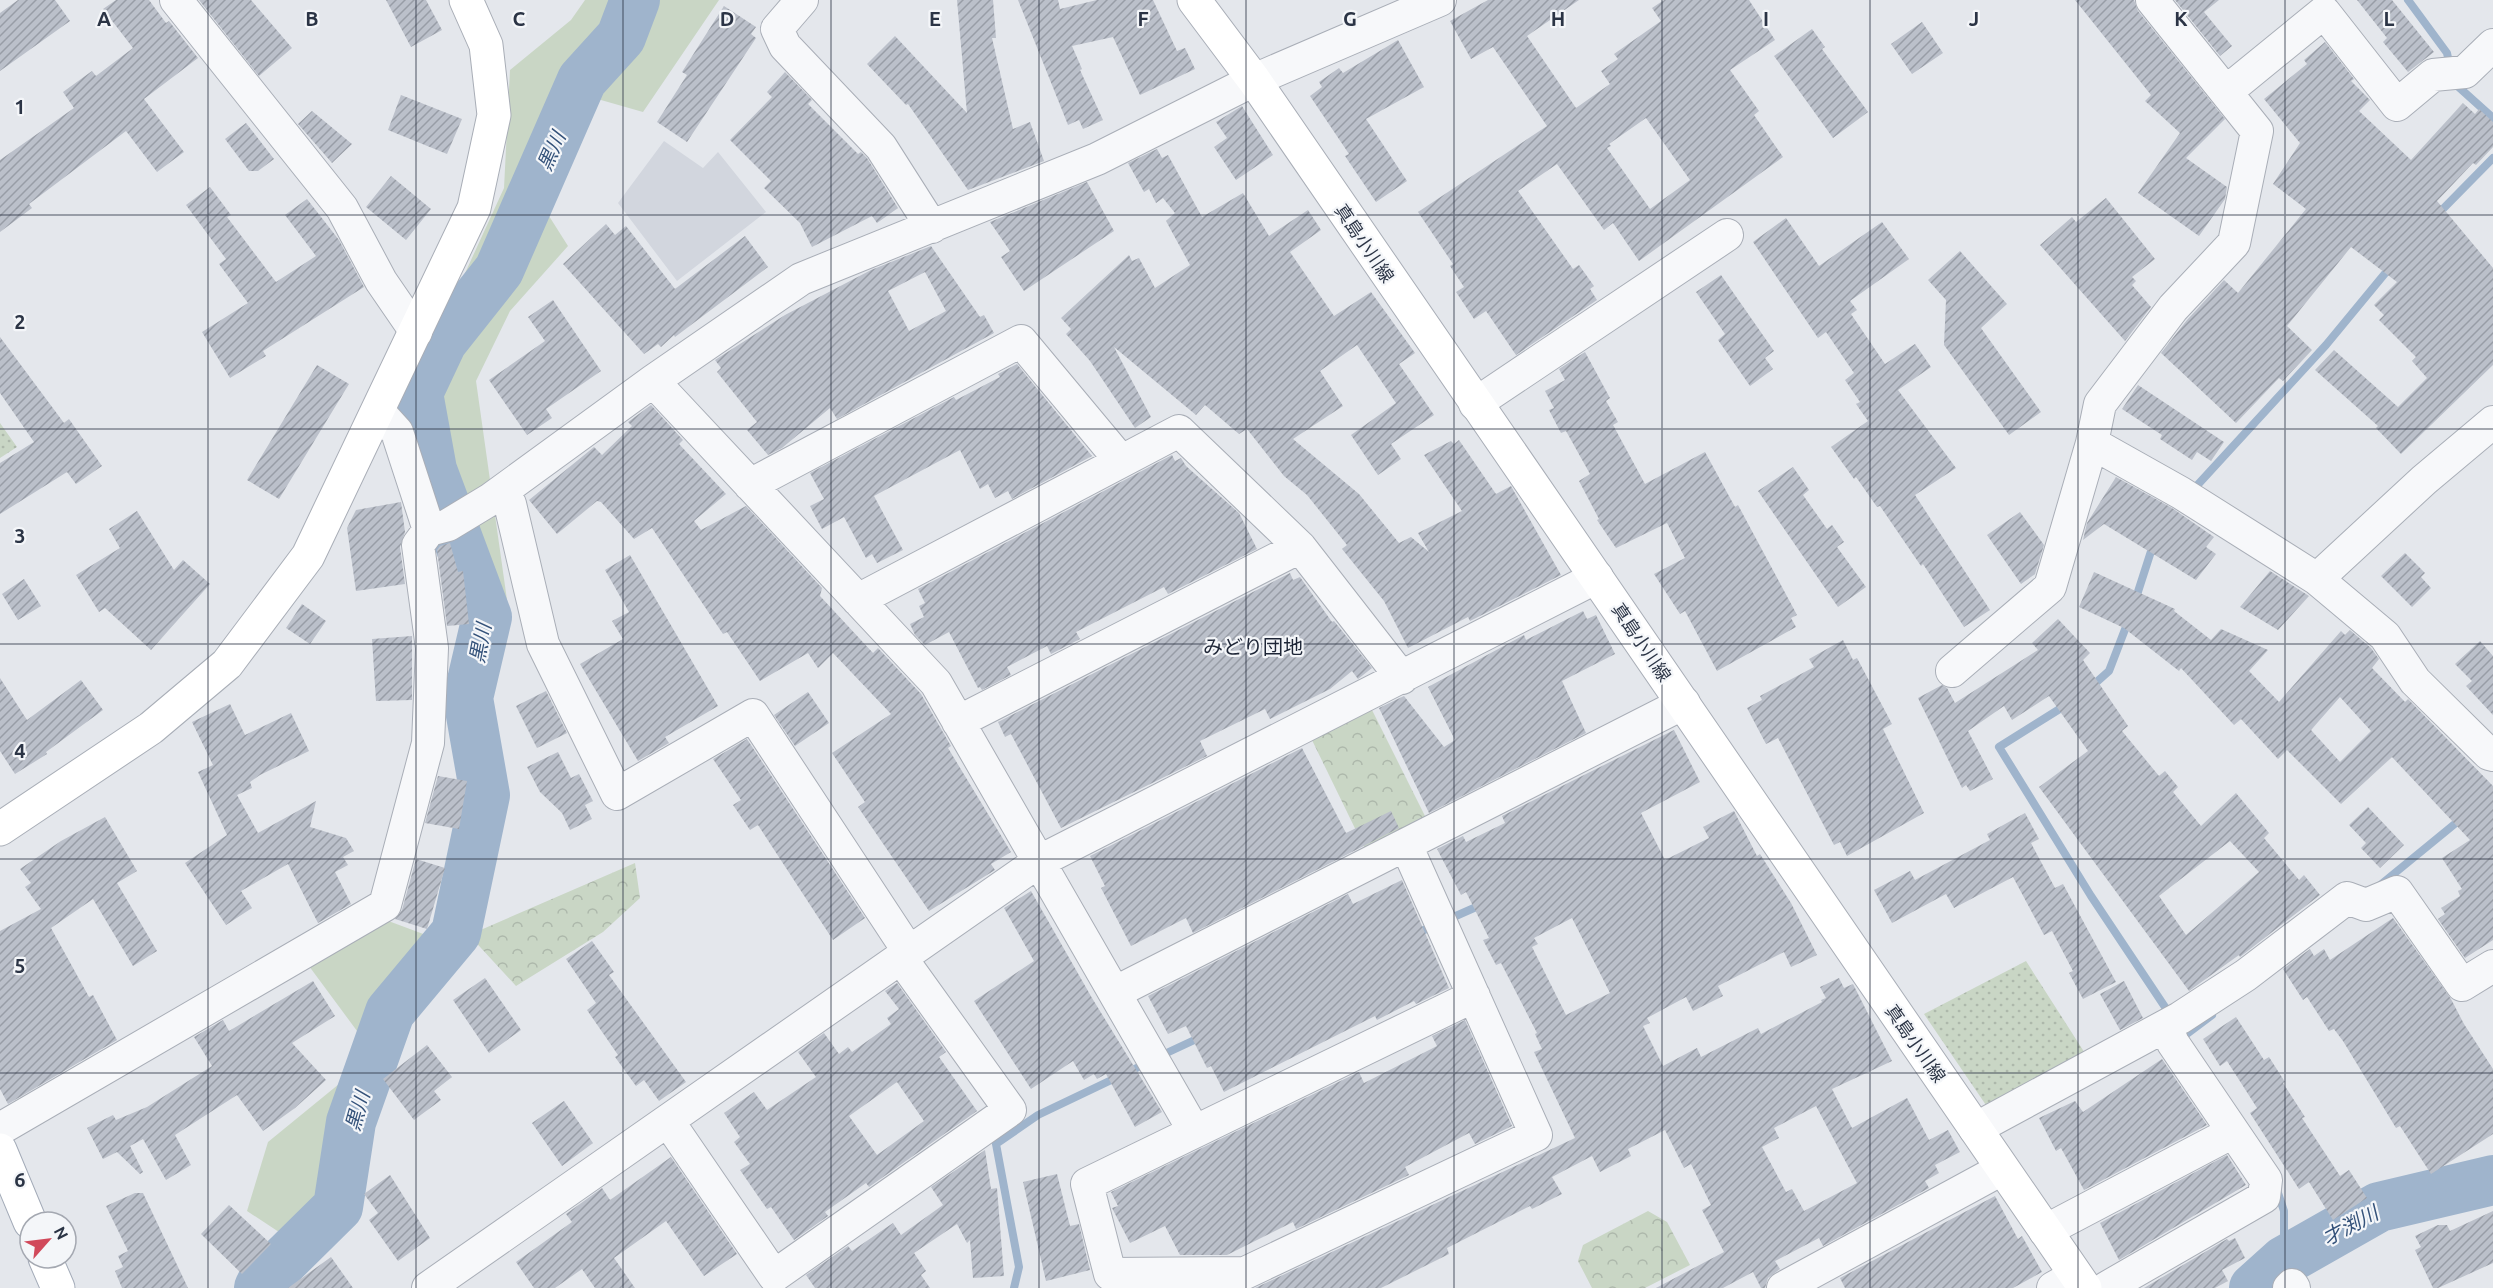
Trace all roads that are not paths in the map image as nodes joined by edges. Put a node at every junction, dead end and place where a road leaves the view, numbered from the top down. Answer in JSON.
{"nodes":[{"id":1,"x":176,"y":0,"type":"edge"},
{"id":2,"x":466,"y":0,"type":"edge"},
{"id":3,"x":802,"y":0,"type":"edge"},
{"id":4,"x":1194,"y":0,"type":"edge"},
{"id":5,"x":1440,"y":0,"type":"edge"},
{"id":6,"x":2152,"y":0,"type":"edge"},
{"id":7,"x":2493,"y":45,"type":"edge"},
{"id":8,"x":1254,"y":80,"type":"junction"},
{"id":9,"x":2226,"y":92,"type":"junction"},
{"id":10,"x":932,"y":227,"type":"junction"},
{"id":11,"x":1727,"y":235,"type":"dead end"},
{"id":12,"x":416,"y":332,"type":"junction"},
{"id":13,"x":653,"y":381,"type":"junction"},
{"id":14,"x":1475,"y":404,"type":"junction"},
{"id":15,"x":378,"y":411,"type":"junction"},
{"id":16,"x":2493,"y":422,"type":"edge"},
{"id":17,"x":2092,"y":443,"type":"junction"},
{"id":18,"x":1121,"y":461,"type":"junction"},
{"id":19,"x":750,"y":485,"type":"junction"},
{"id":20,"x":496,"y":496,"type":"junction"},
{"id":21,"x":429,"y":530,"type":"junction"},
{"id":22,"x":1300,"y":547,"type":"junction"},
{"id":23,"x":1597,"y":577,"type":"junction"},
{"id":24,"x":2317,"y":579,"type":"junction"},
{"id":25,"x":858,"y":600,"type":"junction"},
{"id":26,"x":1952,"y":671,"type":"dead end"},
{"id":27,"x":1402,"y":678,"type":"junction"},
{"id":28,"x":1684,"y":703,"type":"junction"},
{"id":29,"x":958,"y":722,"type":"junction"},
{"id":30,"x":2493,"y":755,"type":"edge"},
{"id":31,"x":0,"y":829,"type":"edge"},
{"id":32,"x":1406,"y":845,"type":"junction"},
{"id":33,"x":1038,"y":862,"type":"junction"},
{"id":34,"x":905,"y":955,"type":"junction"},
{"id":35,"x":2493,"y":966,"type":"edge"},
{"id":36,"x":1116,"y":992,"type":"junction"},
{"id":37,"x":1474,"y":996,"type":"junction"},
{"id":38,"x":2173,"y":1022,"type":"junction"},
{"id":39,"x":668,"y":1121,"type":"junction"},
{"id":40,"x":0,"y":1129,"type":"edge"},
{"id":41,"x":1975,"y":1129,"type":"junction"},
{"id":42,"x":1194,"y":1131,"type":"junction"},
{"id":43,"x":2234,"y":1132,"type":"junction"},
{"id":44,"x":0,"y":1150,"type":"edge"},
{"id":45,"x":2002,"y":1168,"type":"junction"},
{"id":46,"x":16,"y":1206,"type":"edge"},
{"id":47,"x":2045,"y":1231,"type":"junction"},
{"id":48,"x":50,"y":1270,"type":"edge"},
{"id":49,"x":2071,"y":1284,"type":"edge"},
{"id":50,"x":58,"y":1288,"type":"edge"},
{"id":51,"x":429,"y":1288,"type":"edge"},
{"id":52,"x":1784,"y":1288,"type":"edge"},
{"id":53,"x":2106,"y":1288,"type":"edge"},
{"id":54,"x":2289,"y":1288,"type":"edge"},
{"id":55,"x":2294,"y":1288,"type":"edge"}],
"edges":[{"from":1,"to":12,"type":"street"},
{"from":2,"to":12,"type":"street"},
{"from":3,"to":10,"type":"street"},
{"from":4,"to":8,"type":"street","name":"真島小川線"},
{"from":5,"to":8,"type":"street"},
{"from":6,"to":9,"type":"street"},
{"from":7,"to":9,"type":"street"},
{"from":8,"to":10,"type":"street"},
{"from":8,"to":14,"type":"street","name":"真島小川線"},
{"from":9,"to":17,"type":"street"},
{"from":10,"to":13,"type":"street"},
{"from":11,"to":14,"type":"street"},
{"from":12,"to":15,"type":"street"},
{"from":13,"to":19,"type":"street"},
{"from":13,"to":20,"type":"street"},
{"from":14,"to":23,"type":"street","name":"真島小川線"},
{"from":15,"to":21,"type":"street"},
{"from":15,"to":31,"type":"street"},
{"from":16,"to":24,"type":"street"},
{"from":17,"to":24,"type":"street"},
{"from":17,"to":26,"type":"street"},
{"from":18,"to":19,"type":"street"},
{"from":18,"to":22,"type":"street"},
{"from":18,"to":25,"type":"street"},
{"from":19,"to":25,"type":"street"},
{"from":20,"to":21,"type":"street"},
{"from":20,"to":34,"type":"street"},
{"from":21,"to":40,"type":"street"},
{"from":22,"to":27,"type":"street"},
{"from":22,"to":29,"type":"street"},
{"from":23,"to":27,"type":"street"},
{"from":23,"to":28,"type":"street","name":"真島小川線"},
{"from":24,"to":30,"type":"street"},
{"from":25,"to":29,"type":"street"},
{"from":27,"to":33,"type":"street"},
{"from":28,"to":32,"type":"street"},
{"from":28,"to":41,"type":"street","name":"真島小川線"},
{"from":29,"to":33,"type":"street"},
{"from":32,"to":36,"type":"street"},
{"from":32,"to":37,"type":"street"},
{"from":33,"to":34,"type":"street"},
{"from":33,"to":36,"type":"street"},
{"from":34,"to":39,"type":"street"},
{"from":34,"to":39,"type":"street"},
{"from":35,"to":38,"type":"street"},
{"from":36,"to":42,"type":"street"},
{"from":37,"to":42,"type":"street"},
{"from":37,"to":42,"type":"street"},
{"from":38,"to":41,"type":"street"},
{"from":38,"to":43,"type":"street"},
{"from":39,"to":51,"type":"street"},
{"from":41,"to":45,"type":"street","name":"真島小川線"},
{"from":43,"to":47,"type":"street"},
{"from":43,"to":53,"type":"street"},
{"from":44,"to":46,"type":"street"},
{"from":45,"to":47,"type":"street","name":"真島小川線"},
{"from":45,"to":52,"type":"street"},
{"from":47,"to":49,"type":"street","name":"真島小川線"},
{"from":48,"to":50,"type":"street"},
{"from":54,"to":55,"type":"street"}]}
